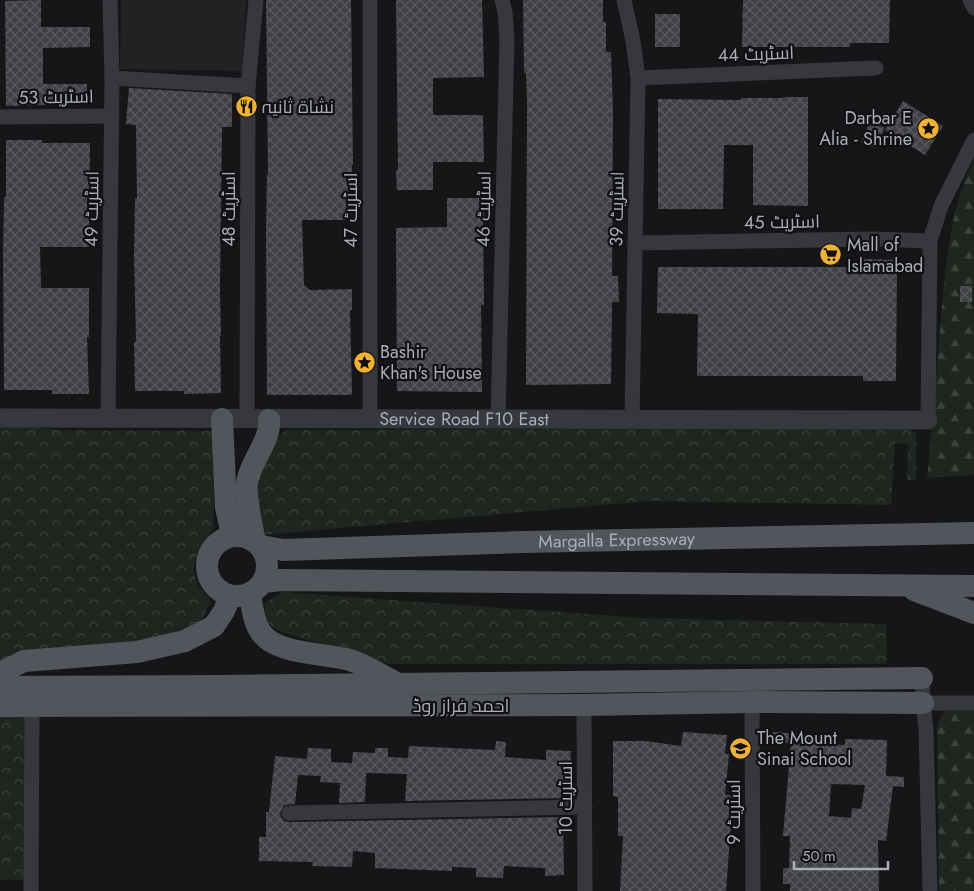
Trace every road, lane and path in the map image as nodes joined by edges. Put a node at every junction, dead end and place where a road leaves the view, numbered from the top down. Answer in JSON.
{"nodes":[{"id":1,"x":110,"y":0,"type":"edge"},
{"id":2,"x":256,"y":0,"type":"edge"},
{"id":3,"x":370,"y":0,"type":"edge"},
{"id":4,"x":502,"y":0,"type":"edge"},
{"id":5,"x":624,"y":0,"type":"edge"},
{"id":6,"x":970,"y":0,"type":"edge"},
{"id":7,"x":974,"y":8,"type":"edge"},
{"id":8,"x":876,"y":68,"type":"dead end"},
{"id":9,"x":112,"y":78,"type":"junction"},
{"id":10,"x":638,"y":78,"type":"junction"},
{"id":11,"x":248,"y":86,"type":"junction"},
{"id":12,"x":112,"y":116,"type":"junction"},
{"id":13,"x":0,"y":117,"type":"edge"},
{"id":14,"x":974,"y":140,"type":"edge"},
{"id":15,"x":930,"y":241,"type":"junction"},
{"id":16,"x":635,"y":243,"type":"junction"},
{"id":17,"x":0,"y":418,"type":"edge"},
{"id":18,"x":108,"y":418,"type":"junction"},
{"id":19,"x":222,"y":419,"type":"junction"},
{"id":20,"x":258,"y":419,"type":"junction"},
{"id":21,"x":370,"y":419,"type":"junction"},
{"id":22,"x":498,"y":419,"type":"junction"},
{"id":23,"x":632,"y":420,"type":"junction"},
{"id":24,"x":928,"y":420,"type":"joint"},
{"id":25,"x":974,"y":523,"type":"edge"},
{"id":26,"x":974,"y":533,"type":"edge"},
{"id":27,"x":947,"y":534,"type":"junction"},
{"id":28,"x":232,"y":535,"type":"junction"},
{"id":29,"x":258,"y":544,"type":"junction"},
{"id":30,"x":902,"y":586,"type":"junction"},
{"id":31,"x":974,"y":586,"type":"edge"},
{"id":32,"x":248,"y":590,"type":"junction"},
{"id":33,"x":974,"y":613,"type":"edge"},
{"id":34,"x":0,"y":673,"type":"edge"},
{"id":35,"x":922,"y":678,"type":"joint"},
{"id":36,"x":400,"y":684,"type":"junction"},
{"id":37,"x":0,"y":687,"type":"edge"},
{"id":38,"x":220,"y":696,"type":"junction"},
{"id":39,"x":752,"y":702,"type":"junction"},
{"id":40,"x":923,"y":703,"type":"junction"},
{"id":41,"x":974,"y":703,"type":"edge"},
{"id":42,"x":584,"y":705,"type":"junction"},
{"id":43,"x":0,"y":706,"type":"edge"},
{"id":44,"x":32,"y":706,"type":"junction"},
{"id":45,"x":585,"y":807,"type":"junction"},
{"id":46,"x":289,"y":812,"type":"dead end"},
{"id":47,"x":31,"y":891,"type":"edge"},
{"id":48,"x":586,"y":891,"type":"edge"},
{"id":49,"x":753,"y":891,"type":"edge"},
{"id":50,"x":930,"y":891,"type":"edge"}],
"edges":[{"from":1,"to":9,"type":"street","name":"اسٹریٹ 49"},
{"from":2,"to":11,"type":"street","name":"اسٹریٹ 48"},
{"from":3,"to":21,"type":"street","name":"اسٹریٹ 47"},
{"from":4,"to":22,"type":"street","name":"اسٹریٹ 46"},
{"from":5,"to":10,"type":"street","name":"اسٹریٹ 39"},
{"from":6,"to":7,"type":"street"},
{"from":8,"to":10,"type":"street","name":"اسٹریٹ 44"},
{"from":9,"to":11,"type":"street"},
{"from":9,"to":12,"type":"street","name":"اسٹریٹ 49"},
{"from":10,"to":16,"type":"street","name":"اسٹریٹ 39"},
{"from":11,"to":20,"type":"street","name":"اسٹریٹ 48"},
{"from":12,"to":13,"type":"street","name":"اسٹریٹ 53"},
{"from":12,"to":18,"type":"street","name":"اسٹریٹ 49"},
{"from":14,"to":15,"type":"street"},
{"from":15,"to":16,"type":"street","name":"اسٹریٹ 45"},
{"from":15,"to":24,"type":"street"},
{"from":16,"to":23,"type":"street","name":"اسٹریٹ 39"},
{"from":17,"to":18,"type":"street","name":"Service Road F10 East"},
{"from":18,"to":19,"type":"street","name":"Service Road F10 East"},
{"from":19,"to":20,"type":"street","name":"Service Road F10 East"},
{"from":19,"to":28,"type":"main road"},
{"from":20,"to":21,"type":"street","name":"Service Road F10 East"},
{"from":20,"to":29,"type":"main road"},
{"from":21,"to":22,"type":"street","name":"Service Road F10 East"},
{"from":22,"to":23,"type":"street","name":"Service Road F10 East"},
{"from":23,"to":24,"type":"street","name":"Service Road F10 East"},
{"from":25,"to":27,"type":"main road"},
{"from":26,"to":27,"type":"main road","name":"Margalla Expressway"},
{"from":27,"to":29,"type":"main road","name":"Margalla Expressway"},
{"from":28,"to":29,"type":"main road"},
{"from":28,"to":32,"type":"main road"},
{"from":29,"to":32,"type":"main road"},
{"from":30,"to":31,"type":"main road"},
{"from":30,"to":32,"type":"main road"},
{"from":30,"to":33,"type":"main road"},
{"from":32,"to":34,"type":"main road"},
{"from":32,"to":36,"type":"main road"},
{"from":35,"to":36,"type":"main road","name":"احمد فراز روڈ"},
{"from":35,"to":40,"type":"street"},
{"from":36,"to":38,"type":"main road","name":"احمد فراز روڈ"},
{"from":37,"to":38,"type":"main road","name":"احمد فراز روڈ"},
{"from":38,"to":42,"type":"main road","name":"احمد فراز روڈ"},
{"from":38,"to":44,"type":"main road","name":"احمد فراز روڈ"},
{"from":39,"to":40,"type":"main road","name":"احمد فراز روڈ"},
{"from":39,"to":42,"type":"main road","name":"احمد فراز روڈ"},
{"from":39,"to":49,"type":"street","name":"اسٹریٹ 9"},
{"from":40,"to":41,"type":"street"},
{"from":40,"to":50,"type":"street"},
{"from":42,"to":45,"type":"street","name":"اسٹریٹ 10"},
{"from":43,"to":44,"type":"main road","name":"احمد فراز روڈ"},
{"from":44,"to":47,"type":"street"},
{"from":45,"to":46,"type":"street"},
{"from":45,"to":48,"type":"street","name":"اسٹریٹ 10"}]}
